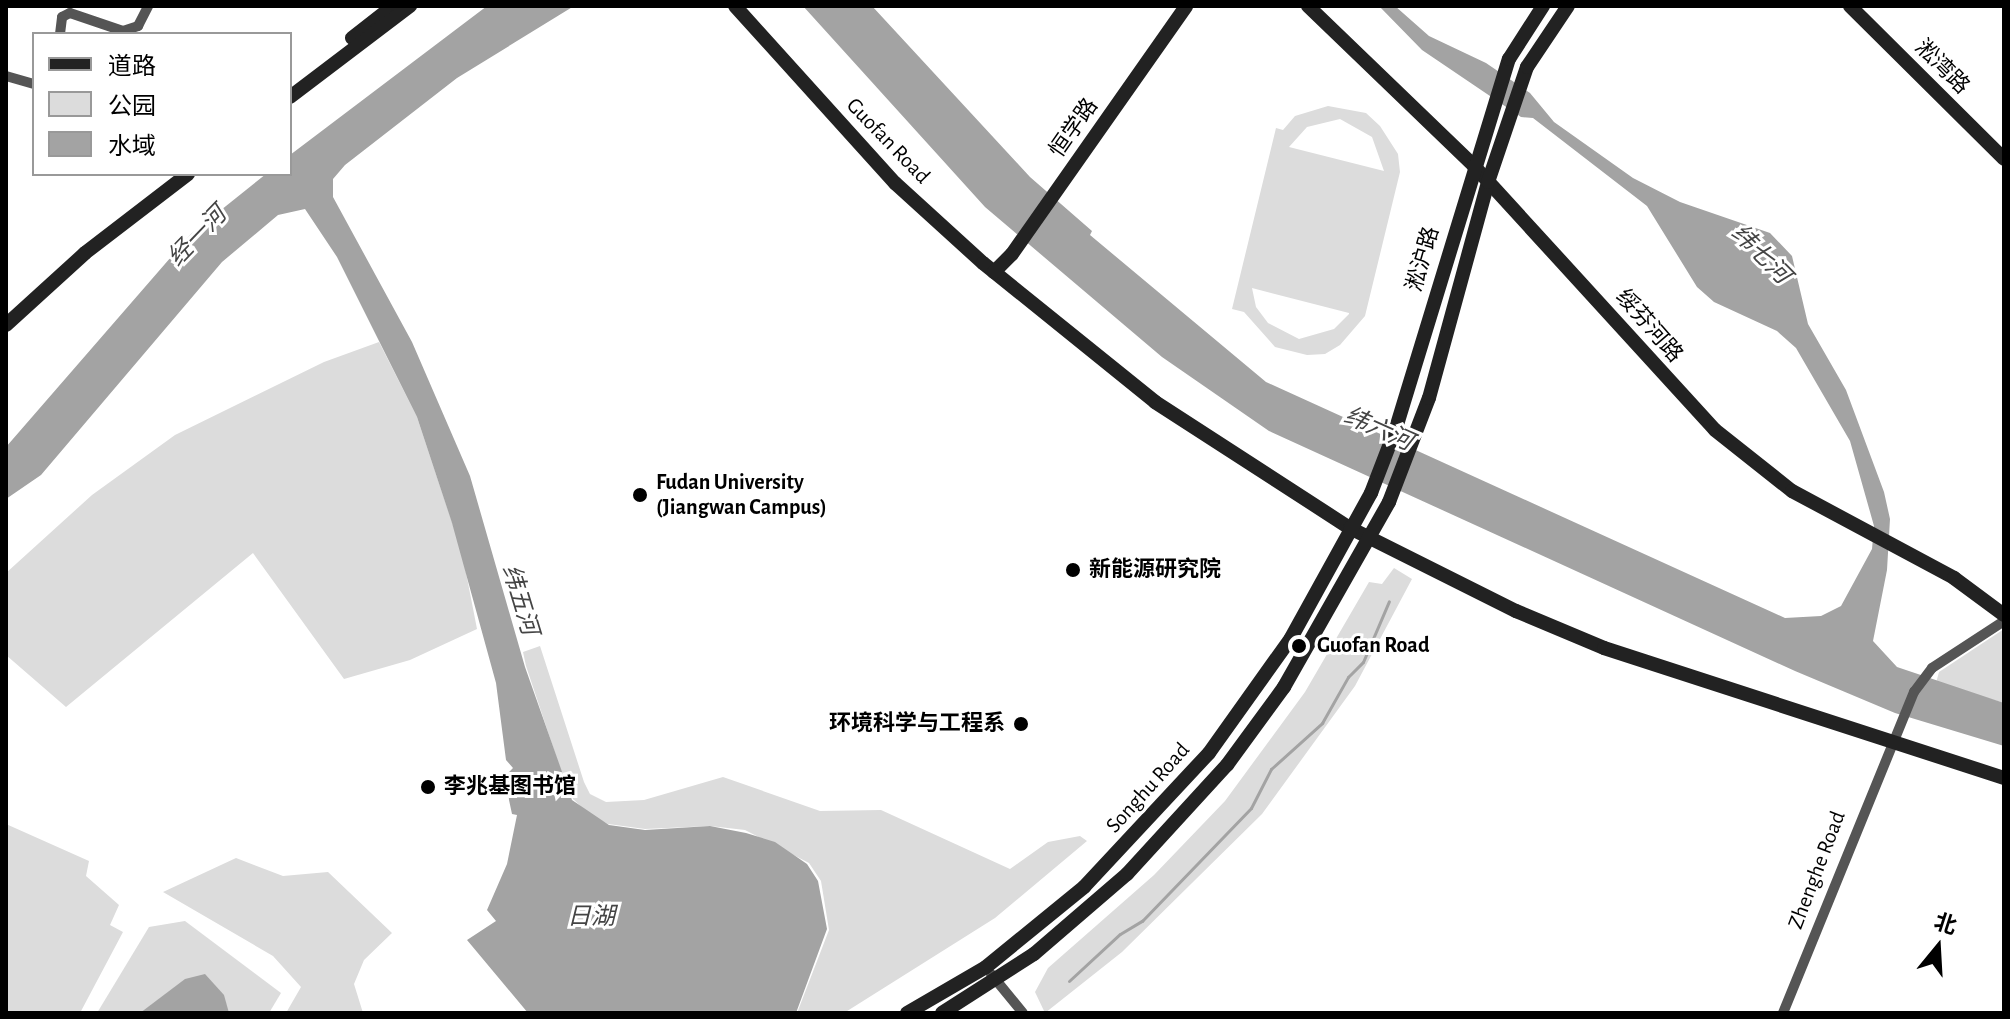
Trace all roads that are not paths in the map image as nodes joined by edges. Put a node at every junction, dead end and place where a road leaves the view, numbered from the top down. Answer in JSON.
{"nodes":[{"id":1,"x":148,"y":6,"type":"edge"},
{"id":2,"x":393,"y":6,"type":"edge"},
{"id":3,"x":410,"y":6,"type":"edge"},
{"id":4,"x":1186,"y":6,"type":"edge"},
{"id":5,"x":1308,"y":6,"type":"edge"},
{"id":6,"x":1543,"y":6,"type":"edge"},
{"id":7,"x":1568,"y":6,"type":"edge"},
{"id":8,"x":1850,"y":6,"type":"edge"},
{"id":9,"x":737,"y":7,"type":"edge"},
{"id":10,"x":60,"y":32,"type":"edge"},
{"id":11,"x":6,"y":76,"type":"edge"},
{"id":12,"x":32,"y":83,"type":"edge"},
{"id":13,"x":292,"y":84,"type":"edge"},
{"id":14,"x":292,"y":95,"type":"edge"},
{"id":15,"x":2004,"y":159,"type":"edge"},
{"id":16,"x":1474,"y":166,"type":"junction"},
{"id":17,"x":173,"y":176,"type":"edge"},
{"id":18,"x":185,"y":176,"type":"edge"},
{"id":19,"x":1488,"y":182,"type":"junction"},
{"id":20,"x":994,"y":272,"type":"junction"},
{"id":21,"x":6,"y":315,"type":"edge"},
{"id":22,"x":6,"y":325,"type":"edge"},
{"id":23,"x":1389,"y":502,"type":"joint"},
{"id":24,"x":1350,"y":528,"type":"junction"},
{"id":25,"x":1367,"y":537,"type":"junction"},
{"id":26,"x":2004,"y":618,"type":"edge"},
{"id":27,"x":1889,"y":742,"type":"junction"},
{"id":28,"x":2004,"y":778,"type":"edge"},
{"id":29,"x":986,"y":967,"type":"junction"},
{"id":30,"x":997,"y":981,"type":"junction"},
{"id":31,"x":907,"y":1013,"type":"edge"},
{"id":32,"x":942,"y":1013,"type":"edge"},
{"id":33,"x":1023,"y":1013,"type":"edge"},
{"id":34,"x":1783,"y":1013,"type":"edge"}],
"edges":[{"from":1,"to":10,"type":"street"},
{"from":2,"to":13,"type":"main road"},
{"from":3,"to":14,"type":"main road"},
{"from":4,"to":20,"type":"main road","name":"恒学路"},
{"from":5,"to":16,"type":"main road","name":"绥芬河路"},
{"from":6,"to":16,"type":"main road","name":"淞沪路"},
{"from":7,"to":19,"type":"main road","name":"淞沪路"},
{"from":8,"to":15,"type":"main road","name":"淞湾路"},
{"from":9,"to":20,"type":"main road","name":"Guofan Road"},
{"from":11,"to":12,"type":"street"},
{"from":16,"to":19,"type":"main road","name":"绥芬河路"},
{"from":16,"to":24,"type":"main road","name":"淞沪路"},
{"from":17,"to":21,"type":"main road"},
{"from":18,"to":22,"type":"main road"},
{"from":19,"to":23,"type":"main road","name":"淞沪路"},
{"from":19,"to":26,"type":"main road","name":"绥芬河路"},
{"from":20,"to":24,"type":"main road","name":"Guofan Road"},
{"from":23,"to":25,"type":"main road","name":"Songhu Road"},
{"from":24,"to":25,"type":"main road","name":"Guofan Road"},
{"from":24,"to":29,"type":"main road","name":"Songhu Road"},
{"from":25,"to":27,"type":"main road","name":"Guofan Road"},
{"from":25,"to":30,"type":"main road","name":"Songhu Road"},
{"from":26,"to":27,"type":"street","name":"Zhenghe Road"},
{"from":27,"to":28,"type":"main road","name":"Guofan Road"},
{"from":27,"to":34,"type":"street","name":"Zhenghe Road"},
{"from":29,"to":30,"type":"street"},
{"from":29,"to":31,"type":"main road","name":"Songhu Road"},
{"from":30,"to":32,"type":"main road","name":"Songhu Road"},
{"from":30,"to":33,"type":"street"}]}
